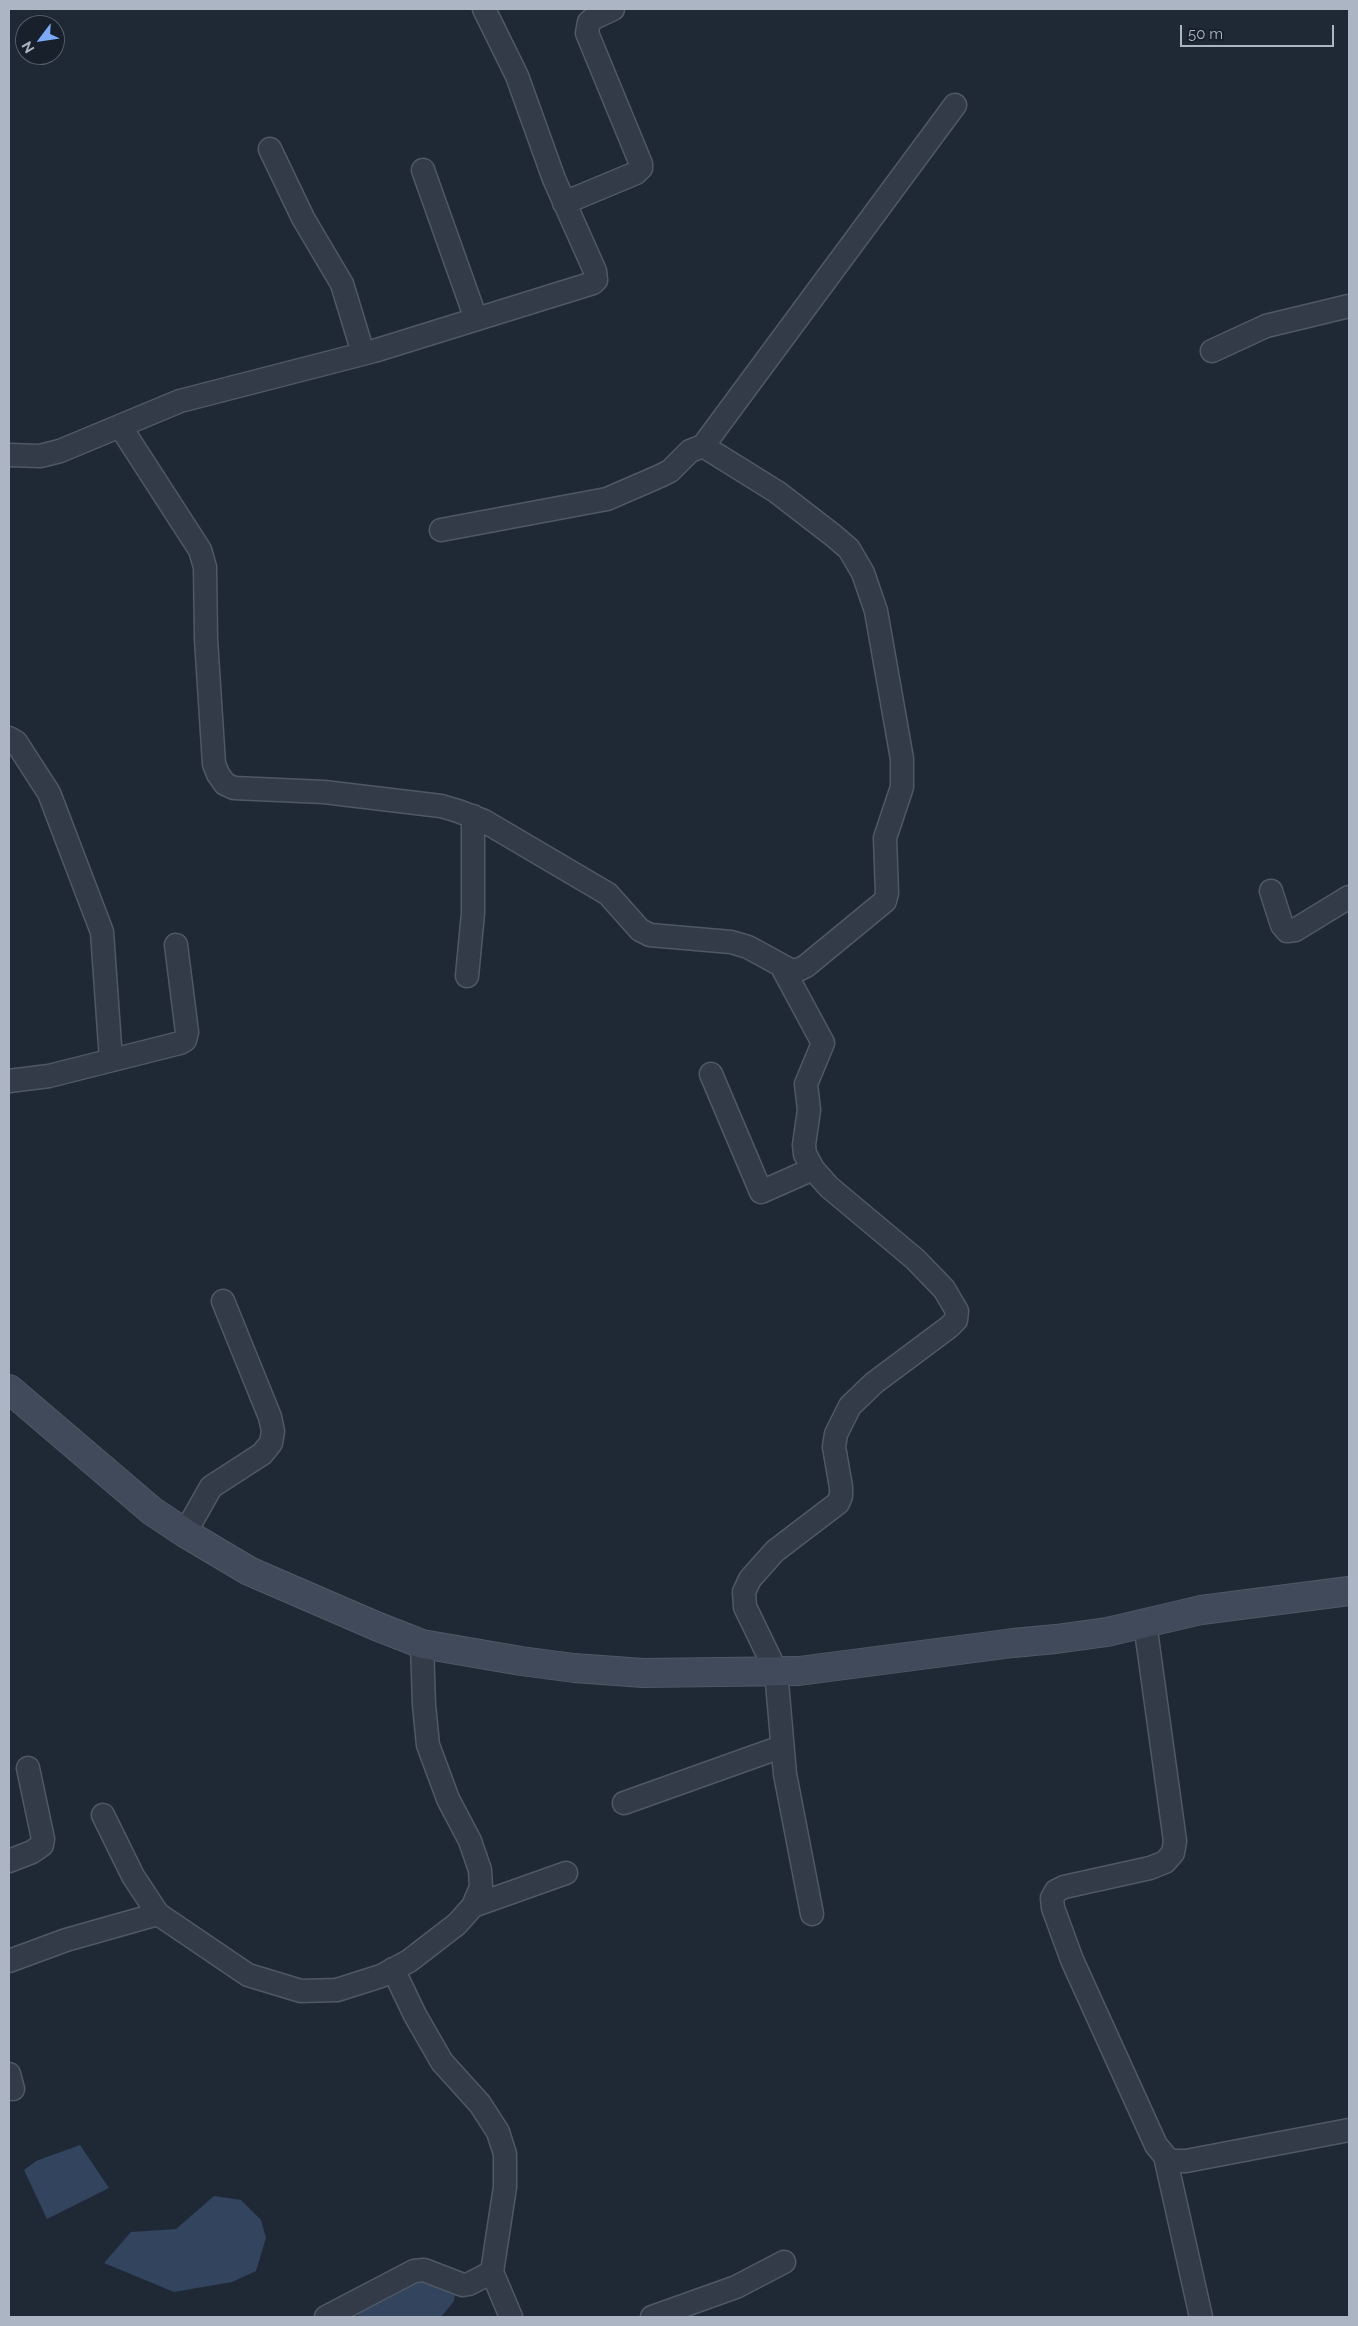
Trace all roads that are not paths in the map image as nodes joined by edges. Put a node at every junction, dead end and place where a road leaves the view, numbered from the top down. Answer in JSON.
{"nodes":[{"id":1,"x":484,"y":9,"type":"edge"},
{"id":2,"x":613,"y":9,"type":"edge"},
{"id":3,"x":955,"y":105,"type":"dead end"},
{"id":4,"x":270,"y":149,"type":"dead end"},
{"id":5,"x":422,"y":170,"type":"dead end"},
{"id":6,"x":564,"y":203,"type":"junction"},
{"id":7,"x":1349,"y":306,"type":"edge"},
{"id":8,"x":476,"y":320,"type":"junction"},
{"id":9,"x":1212,"y":350,"type":"dead end"},
{"id":10,"x":363,"y":353,"type":"junction"},
{"id":11,"x":120,"y":426,"type":"junction"},
{"id":12,"x":703,"y":446,"type":"junction"},
{"id":13,"x":9,"y":455,"type":"edge"},
{"id":14,"x":441,"y":530,"type":"dead end"},
{"id":15,"x":9,"y":738,"type":"edge"},
{"id":16,"x":473,"y":816,"type":"junction"},
{"id":17,"x":1271,"y":891,"type":"dead end"},
{"id":18,"x":1349,"y":896,"type":"edge"},
{"id":19,"x":176,"y":946,"type":"dead end"},
{"id":20,"x":782,"y":967,"type":"junction"},
{"id":21,"x":467,"y":976,"type":"dead end"},
{"id":22,"x":110,"y":1060,"type":"junction"},
{"id":23,"x":711,"y":1074,"type":"dead end"},
{"id":24,"x":9,"y":1081,"type":"edge"},
{"id":25,"x":813,"y":1169,"type":"junction"},
{"id":26,"x":223,"y":1301,"type":"dead end"},
{"id":27,"x":9,"y":1389,"type":"edge"},
{"id":28,"x":185,"y":1533,"type":"junction"},
{"id":29,"x":1349,"y":1590,"type":"edge"},
{"id":30,"x":1145,"y":1623,"type":"junction"},
{"id":31,"x":422,"y":1644,"type":"junction"},
{"id":32,"x":776,"y":1671,"type":"junction"},
{"id":33,"x":781,"y":1747,"type":"junction"},
{"id":34,"x":28,"y":1768,"type":"dead end"},
{"id":35,"x":624,"y":1803,"type":"dead end"},
{"id":36,"x":103,"y":1816,"type":"dead end"},
{"id":37,"x":9,"y":1861,"type":"edge"},
{"id":38,"x":566,"y":1873,"type":"dead end"},
{"id":39,"x":473,"y":1906,"type":"junction"},
{"id":40,"x":158,"y":1914,"type":"junction"},
{"id":41,"x":812,"y":1914,"type":"dead end"},
{"id":42,"x":9,"y":1961,"type":"edge"},
{"id":43,"x":393,"y":1970,"type":"junction"},
{"id":44,"x":1349,"y":2130,"type":"edge"},
{"id":45,"x":1165,"y":2156,"type":"junction"},
{"id":46,"x":784,"y":2262,"type":"dead end"},
{"id":47,"x":492,"y":2272,"type":"junction"},
{"id":48,"x":326,"y":2317,"type":"edge"},
{"id":49,"x":511,"y":2317,"type":"edge"},
{"id":50,"x":652,"y":2317,"type":"edge"},
{"id":51,"x":1201,"y":2317,"type":"edge"}],
"edges":[{"from":1,"to":6,"type":"street"},
{"from":2,"to":6,"type":"street"},
{"from":3,"to":12,"type":"street"},
{"from":4,"to":10,"type":"street"},
{"from":5,"to":8,"type":"street"},
{"from":6,"to":8,"type":"street"},
{"from":7,"to":9,"type":"street"},
{"from":8,"to":10,"type":"street"},
{"from":10,"to":11,"type":"street"},
{"from":11,"to":13,"type":"street"},
{"from":11,"to":16,"type":"street"},
{"from":12,"to":14,"type":"street"},
{"from":12,"to":20,"type":"street"},
{"from":15,"to":22,"type":"street"},
{"from":16,"to":20,"type":"street"},
{"from":16,"to":21,"type":"street"},
{"from":17,"to":18,"type":"street"},
{"from":19,"to":22,"type":"street"},
{"from":20,"to":25,"type":"street"},
{"from":22,"to":24,"type":"street"},
{"from":23,"to":25,"type":"street"},
{"from":25,"to":32,"type":"street"},
{"from":26,"to":28,"type":"street"},
{"from":27,"to":28,"type":"street"},
{"from":28,"to":31,"type":"street"},
{"from":29,"to":30,"type":"street"},
{"from":30,"to":32,"type":"street"},
{"from":30,"to":45,"type":"street"},
{"from":31,"to":32,"type":"street"},
{"from":31,"to":39,"type":"street"},
{"from":32,"to":33,"type":"street"},
{"from":33,"to":35,"type":"street"},
{"from":33,"to":41,"type":"street"},
{"from":34,"to":37,"type":"street"},
{"from":36,"to":40,"type":"street"},
{"from":38,"to":39,"type":"street"},
{"from":39,"to":43,"type":"street"},
{"from":40,"to":42,"type":"street"},
{"from":40,"to":43,"type":"street"},
{"from":43,"to":47,"type":"street"},
{"from":44,"to":45,"type":"street"},
{"from":45,"to":51,"type":"street"},
{"from":46,"to":50,"type":"street"},
{"from":47,"to":48,"type":"street"},
{"from":47,"to":49,"type":"street"}]}
